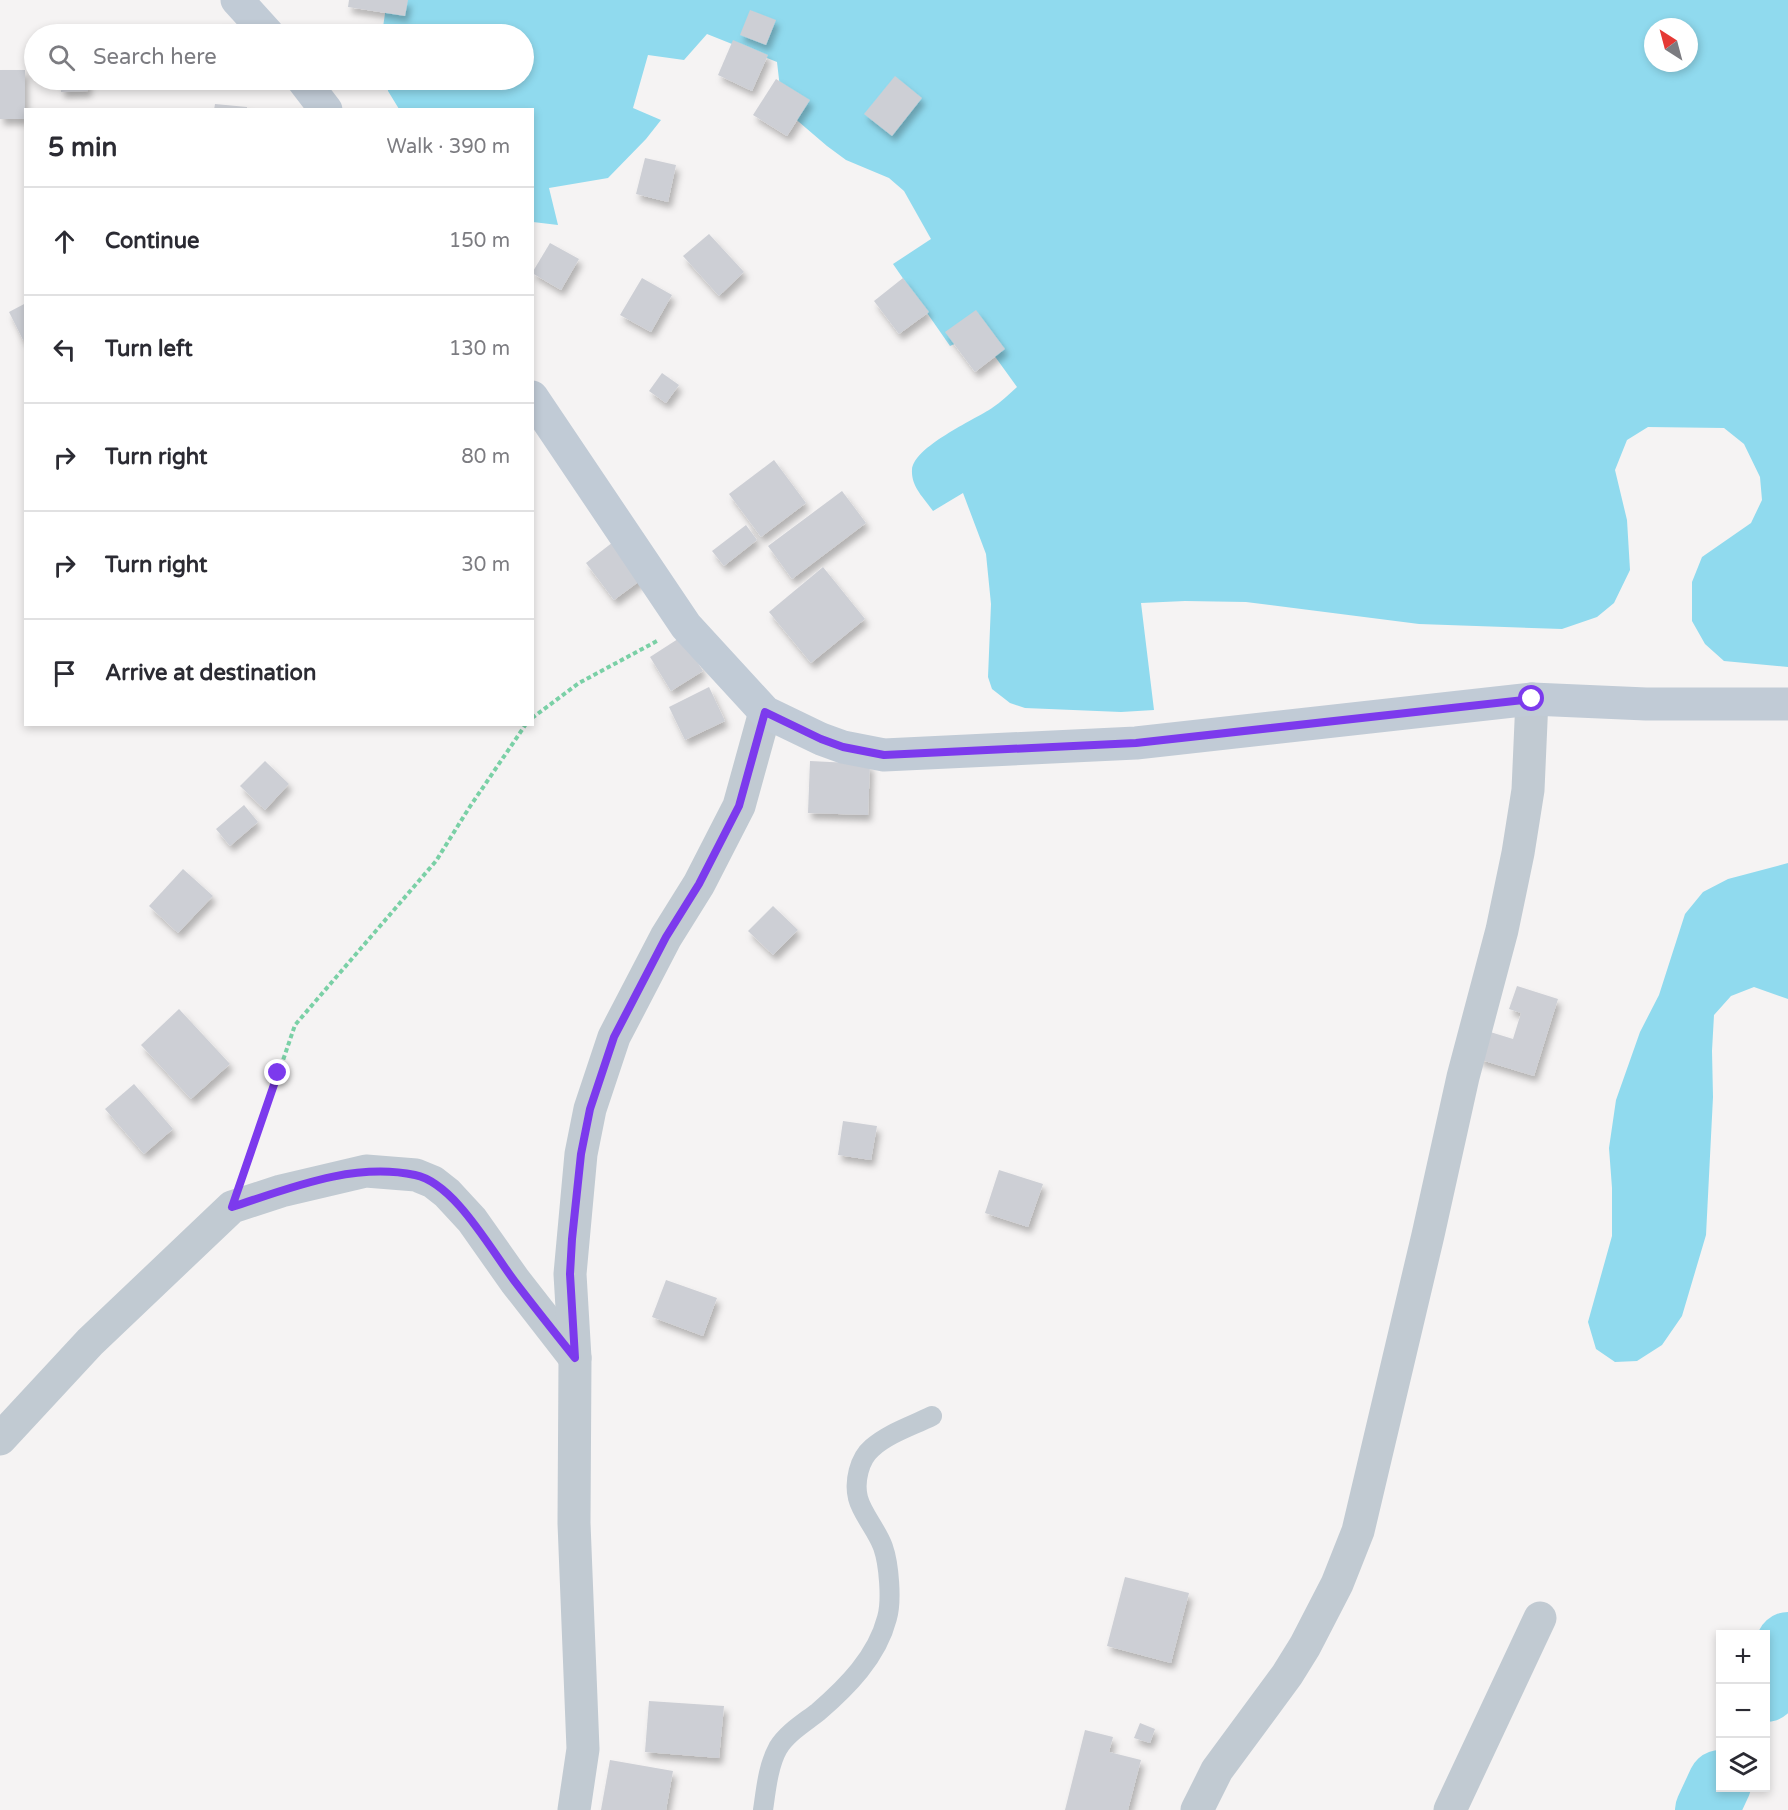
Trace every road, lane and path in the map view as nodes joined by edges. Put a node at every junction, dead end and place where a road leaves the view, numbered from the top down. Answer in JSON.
{"nodes":[{"id":1,"x":237,"y":0,"type":"edge"},
{"id":2,"x":259,"y":24,"type":"edge"},
{"id":3,"x":311,"y":90,"type":"edge"},
{"id":4,"x":324,"y":108,"type":"edge"},
{"id":5,"x":534,"y":400,"type":"edge"},
{"id":6,"x":686,"y":626,"type":"junction"},
{"id":7,"x":1532,"y":699,"type":"junction"},
{"id":8,"x":1788,"y":704,"type":"edge"},
{"id":9,"x":765,"y":712,"type":"junction"},
{"id":10,"x":534,"y":717,"type":"edge"},
{"id":11,"x":525,"y":726,"type":"edge"},
{"id":12,"x":232,"y":1207,"type":"junction"},
{"id":13,"x":575,"y":1358,"type":"junction"},
{"id":14,"x":932,"y":1416,"type":"dead end"},
{"id":15,"x":0,"y":1439,"type":"edge"},
{"id":16,"x":1540,"y":1618,"type":"dead end"},
{"id":17,"x":574,"y":1810,"type":"edge"},
{"id":18,"x":763,"y":1810,"type":"edge"},
{"id":19,"x":1197,"y":1810,"type":"edge"},
{"id":20,"x":1450,"y":1810,"type":"edge"}],
"edges":[{"from":1,"to":2,"type":"street"},
{"from":3,"to":4,"type":"street"},
{"from":5,"to":6,"type":"street"},
{"from":6,"to":9,"type":"street"},
{"from":6,"to":10,"type":"path"},
{"from":7,"to":8,"type":"street"},
{"from":7,"to":9,"type":"street"},
{"from":7,"to":19,"type":"street"},
{"from":9,"to":13,"type":"street"},
{"from":11,"to":12,"type":"path"},
{"from":12,"to":13,"type":"street"},
{"from":12,"to":15,"type":"street"},
{"from":13,"to":17,"type":"street"},
{"from":14,"to":18,"type":"lane"},
{"from":16,"to":20,"type":"street"}]}
